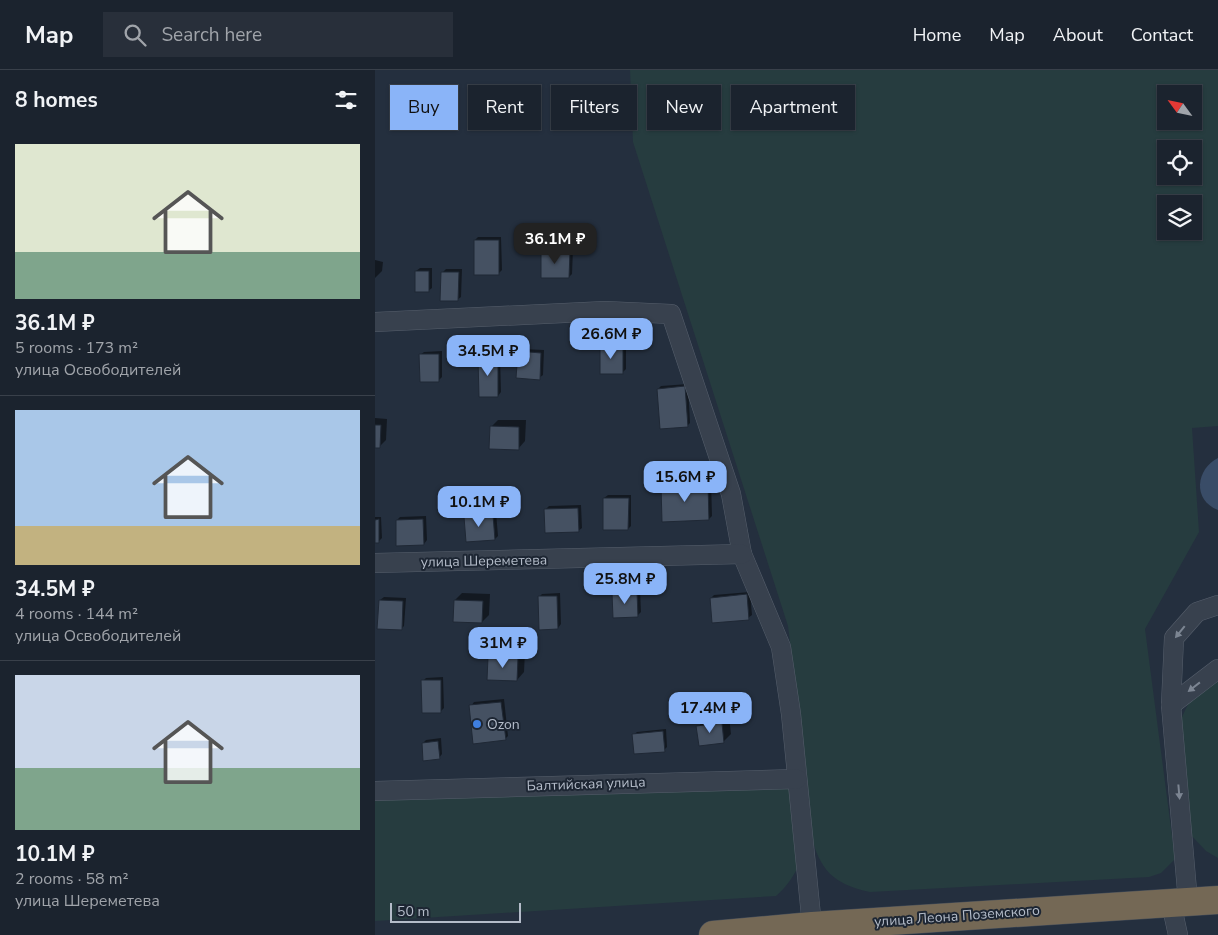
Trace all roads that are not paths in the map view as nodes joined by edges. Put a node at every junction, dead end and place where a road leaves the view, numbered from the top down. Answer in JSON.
{"nodes":[{"id":1,"x":375,"y":322,"type":"edge"},
{"id":2,"x":742,"y":554,"type":"junction"},
{"id":3,"x":375,"y":564,"type":"edge"},
{"id":4,"x":1218,"y":605,"type":"edge"},
{"id":5,"x":1218,"y":669,"type":"edge"},
{"id":6,"x":1171,"y":705,"type":"junction"},
{"id":7,"x":797,"y":780,"type":"junction"},
{"id":8,"x":375,"y":791,"type":"edge"},
{"id":9,"x":1218,"y":900,"type":"edge"},
{"id":10,"x":1179,"y":902,"type":"junction"},
{"id":11,"x":812,"y":926,"type":"junction"},
{"id":12,"x":713,"y":935,"type":"edge"},
{"id":13,"x":1179,"y":935,"type":"edge"}],
"edges":[{"from":1,"to":2,"type":"street"},
{"from":2,"to":3,"type":"street","name":"улица Шереметева"},
{"from":2,"to":7,"type":"street"},
{"from":4,"to":6,"type":"street","one_way":true},
{"from":5,"to":6,"type":"street","one_way":true},
{"from":6,"to":10,"type":"street","one_way":true},
{"from":7,"to":8,"type":"street","name":"Балтийская улица"},
{"from":7,"to":11,"type":"street"},
{"from":9,"to":10,"type":"highway","name":"улица Леона Поземского"},
{"from":10,"to":11,"type":"highway","name":"улица Леона Поземского"},
{"from":10,"to":13,"type":"street"},
{"from":11,"to":12,"type":"highway","name":"улица Леона Поземского"}]}
